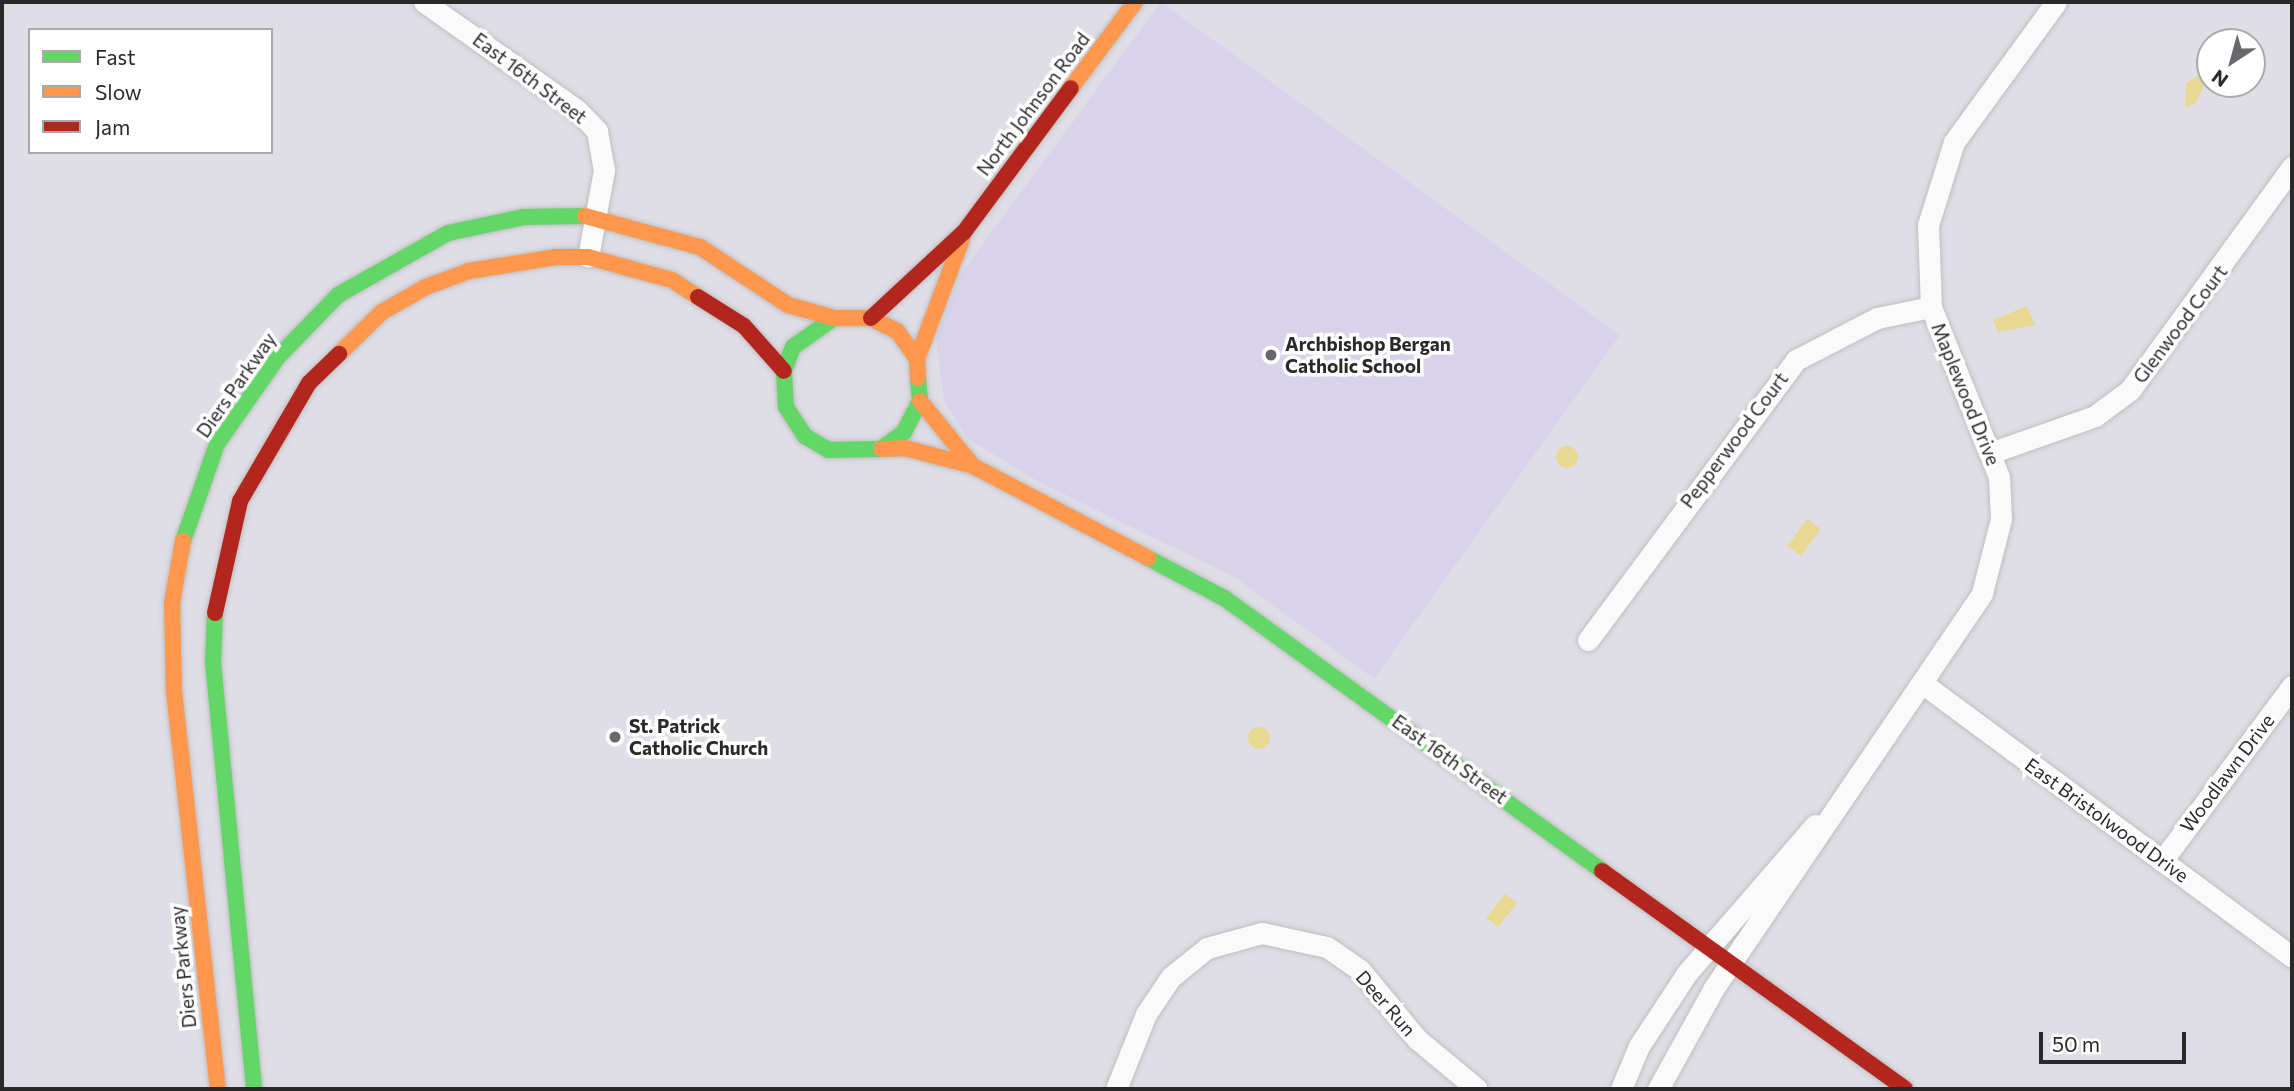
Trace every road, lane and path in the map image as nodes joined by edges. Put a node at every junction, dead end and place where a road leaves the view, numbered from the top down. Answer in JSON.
{"nodes":[{"id":1,"x":424,"y":2,"type":"edge"},
{"id":2,"x":1135,"y":2,"type":"edge"},
{"id":3,"x":2056,"y":2,"type":"edge"},
{"id":4,"x":2292,"y":167,"type":"edge"},
{"id":5,"x":597,"y":216,"type":"junction"},
{"id":6,"x":964,"y":232,"type":"junction"},
{"id":7,"x":588,"y":257,"type":"junction"},
{"id":8,"x":1931,"y":307,"type":"junction"},
{"id":9,"x":834,"y":318,"type":"junction"},
{"id":10,"x":871,"y":318,"type":"junction"},
{"id":11,"x":917,"y":359,"type":"junction"},
{"id":12,"x":784,"y":371,"type":"junction"},
{"id":13,"x":920,"y":401,"type":"junction"},
{"id":14,"x":881,"y":449,"type":"junction"},
{"id":15,"x":1993,"y":452,"type":"junction"},
{"id":16,"x":973,"y":466,"type":"junction"},
{"id":17,"x":1588,"y":640,"type":"dead end"},
{"id":18,"x":1922,"y":683,"type":"junction"},
{"id":19,"x":2292,"y":686,"type":"edge"},
{"id":20,"x":1827,"y":814,"type":"junction"},
{"id":21,"x":2162,"y":861,"type":"junction"},
{"id":22,"x":1711,"y":947,"type":"junction"},
{"id":23,"x":2292,"y":957,"type":"edge"},
{"id":24,"x":1732,"y":963,"type":"junction"},
{"id":25,"x":218,"y":1089,"type":"edge"},
{"id":26,"x":254,"y":1089,"type":"edge"},
{"id":27,"x":1116,"y":1089,"type":"edge"},
{"id":28,"x":1477,"y":1089,"type":"edge"},
{"id":29,"x":1621,"y":1089,"type":"edge"},
{"id":30,"x":1658,"y":1089,"type":"edge"},
{"id":31,"x":1905,"y":1089,"type":"edge"}],
"edges":[{"from":1,"to":5,"type":"street","name":"East 16th Street"},
{"from":2,"to":6,"type":"main road","name":"North Johnson Road"},
{"from":3,"to":8,"type":"street","name":"Maplewood Drive"},
{"from":4,"to":15,"type":"street","name":"Glenwood Court"},
{"from":5,"to":7,"type":"street","name":"East 16th Street"},
{"from":5,"to":9,"type":"main road","name":"Diers Parkway"},
{"from":5,"to":25,"type":"main road","name":"Diers Parkway"},
{"from":6,"to":10,"type":"main road","name":"North Johnson Road"},
{"from":6,"to":11,"type":"main road","name":"North Johnson Road"},
{"from":7,"to":12,"type":"main road"},
{"from":7,"to":26,"type":"main road"},
{"from":8,"to":15,"type":"street","name":"Maplewood Drive"},
{"from":8,"to":17,"type":"street","name":"Pepperwood Court"},
{"from":9,"to":10,"type":"main road"},
{"from":9,"to":12,"type":"main road"},
{"from":10,"to":11,"type":"main road"},
{"from":11,"to":13,"type":"main road"},
{"from":12,"to":14,"type":"main road"},
{"from":13,"to":14,"type":"main road"},
{"from":13,"to":16,"type":"main road","name":"East 16th Street"},
{"from":14,"to":16,"type":"main road","name":"East 16th Street"},
{"from":15,"to":18,"type":"street","name":"Maplewood Drive"},
{"from":16,"to":22,"type":"main road","name":"East 16th Street"},
{"from":18,"to":20,"type":"street","name":"Maplewood Drive"},
{"from":18,"to":21,"type":"street","name":"East Bristolwood Drive"},
{"from":19,"to":21,"type":"street","name":"Woodlawn Drive"},
{"from":20,"to":22,"type":"street","name":"Maplewood Drive"},
{"from":20,"to":24,"type":"street","name":"Maplewood Drive"},
{"from":21,"to":23,"type":"street","name":"East Bristolwood Drive"},
{"from":22,"to":24,"type":"main road","name":"East 16th Street"},
{"from":22,"to":29,"type":"street","name":"Maplewood Drive"},
{"from":24,"to":30,"type":"street","name":"Maplewood Drive"},
{"from":24,"to":31,"type":"main road","name":"East 16th Street"},
{"from":27,"to":28,"type":"street","name":"Deer Run"}]}
